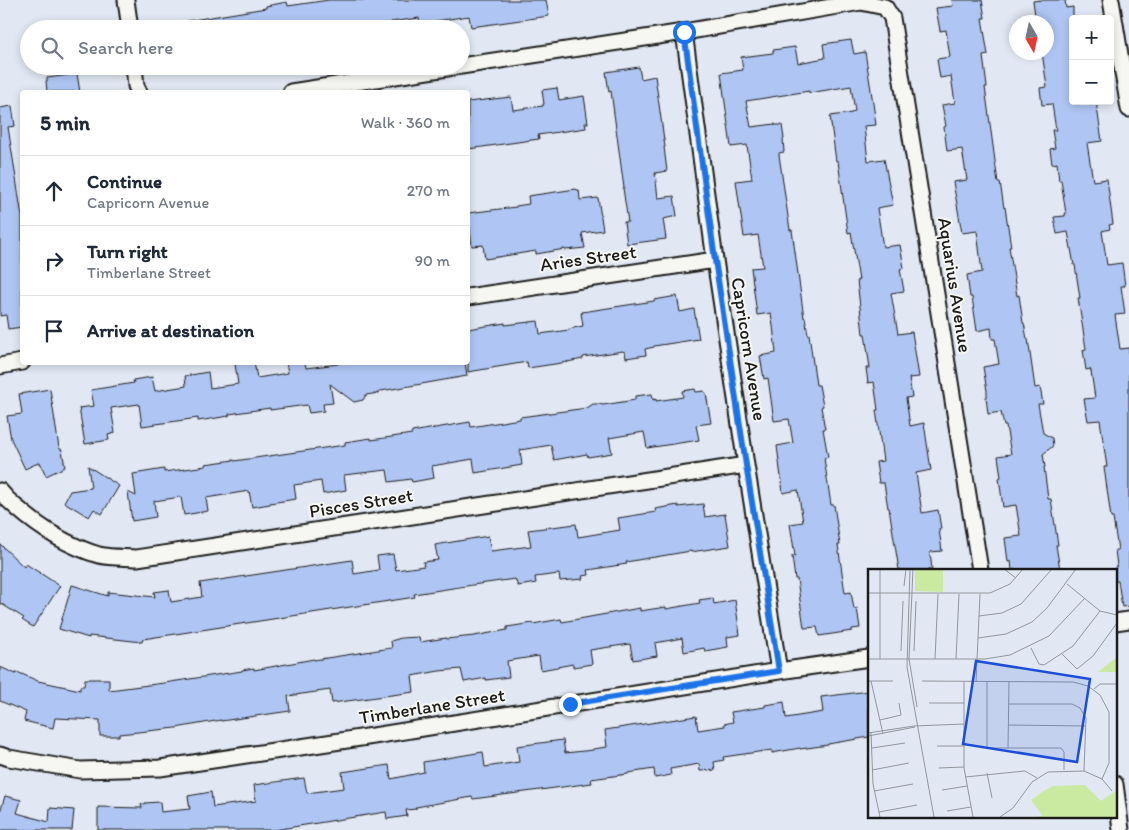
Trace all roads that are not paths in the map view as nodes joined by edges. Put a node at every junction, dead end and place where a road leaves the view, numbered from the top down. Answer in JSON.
{"nodes":[{"id":1,"x":126,"y":0,"type":"edge"},
{"id":2,"x":1111,"y":0,"type":"edge"},
{"id":3,"x":129,"y":20,"type":"edge"},
{"id":4,"x":684,"y":32,"type":"junction"},
{"id":5,"x":470,"y":65,"type":"edge"},
{"id":6,"x":135,"y":75,"type":"edge"},
{"id":7,"x":402,"y":75,"type":"edge"},
{"id":8,"x":138,"y":90,"type":"edge"},
{"id":9,"x":304,"y":90,"type":"edge"},
{"id":10,"x":1129,"y":109,"type":"edge"},
{"id":11,"x":715,"y":260,"type":"junction"},
{"id":12,"x":470,"y":297,"type":"edge"},
{"id":13,"x":20,"y":362,"type":"edge"},
{"id":14,"x":0,"y":366,"type":"edge"},
{"id":15,"x":746,"y":465,"type":"junction"},
{"id":16,"x":0,"y":491,"type":"edge"},
{"id":17,"x":980,"y":569,"type":"edge"},
{"id":18,"x":1129,"y":620,"type":"edge"},
{"id":19,"x":1116,"y":622,"type":"edge"},
{"id":20,"x":868,"y":658,"type":"edge"},
{"id":21,"x":779,"y":671,"type":"junction"},
{"id":22,"x":0,"y":755,"type":"edge"},
{"id":23,"x":1116,"y":792,"type":"edge"},
{"id":24,"x":1121,"y":830,"type":"edge"}],
"edges":[{"from":1,"to":3,"type":"street"},
{"from":2,"to":10,"type":"street"},
{"from":4,"to":5,"type":"street"},
{"from":4,"to":11,"type":"street","name":"Capricorn Avenue"},
{"from":4,"to":17,"type":"street","name":"Aquarius Avenue"},
{"from":6,"to":8,"type":"street"},
{"from":7,"to":9,"type":"street"},
{"from":11,"to":12,"type":"street","name":"Aries Street"},
{"from":11,"to":15,"type":"street","name":"Capricorn Avenue"},
{"from":13,"to":14,"type":"street"},
{"from":15,"to":16,"type":"street","name":"Pisces Street"},
{"from":15,"to":21,"type":"street","name":"Capricorn Avenue"},
{"from":18,"to":19,"type":"street"},
{"from":20,"to":21,"type":"street","name":"Timberlane Street"},
{"from":21,"to":22,"type":"street","name":"Timberlane Street"},
{"from":23,"to":24,"type":"street"}]}
